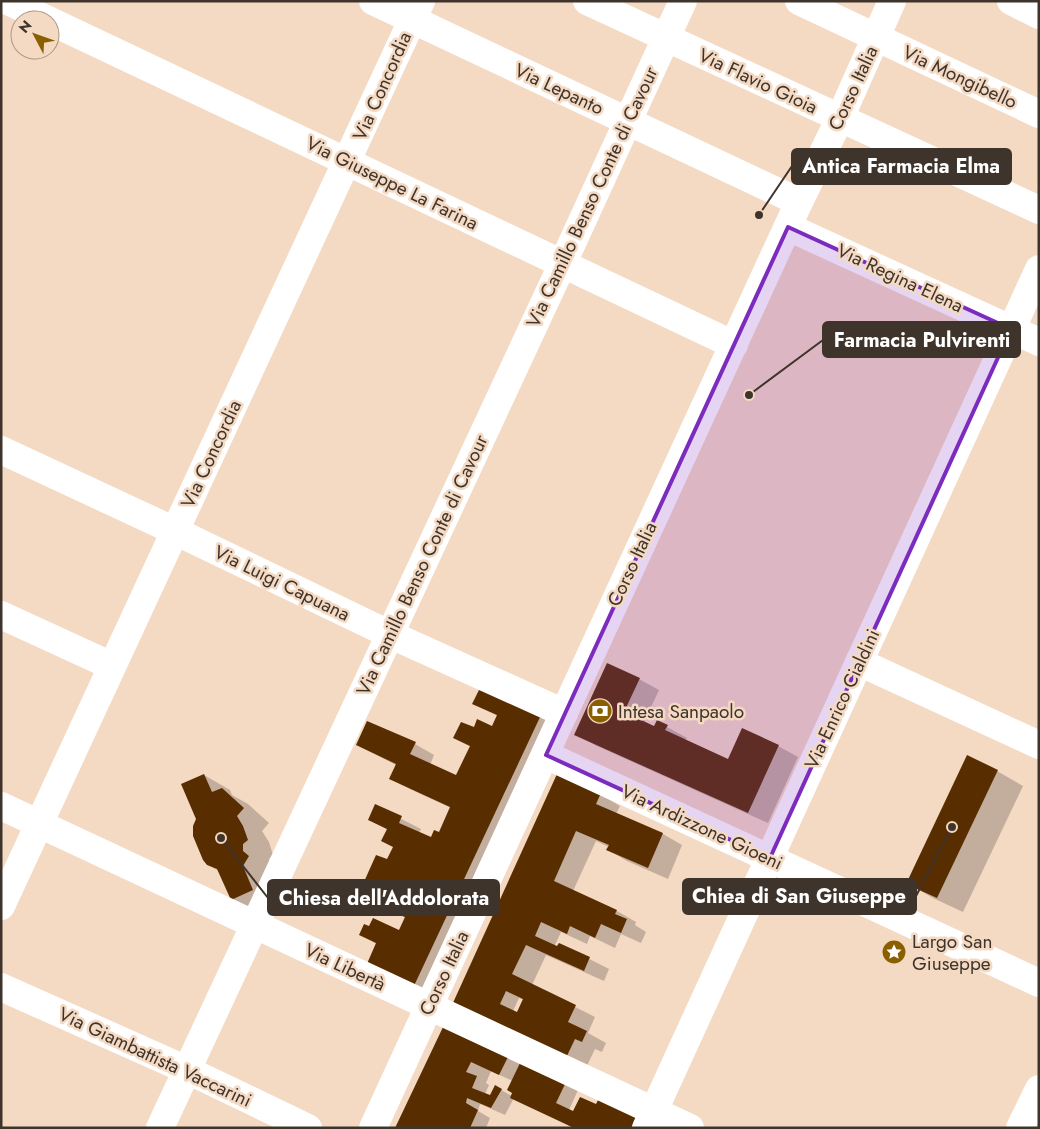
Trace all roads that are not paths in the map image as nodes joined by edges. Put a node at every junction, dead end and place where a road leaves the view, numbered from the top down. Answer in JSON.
{"nodes":[{"id":1,"x":8,"y":1,"type":"edge"},
{"id":2,"x":373,"y":1,"type":"edge"},
{"id":3,"x":587,"y":1,"type":"edge"},
{"id":4,"x":683,"y":1,"type":"edge"},
{"id":5,"x":800,"y":1,"type":"edge"},
{"id":6,"x":892,"y":1,"type":"edge"},
{"id":7,"x":1011,"y":1,"type":"edge"},
{"id":8,"x":26,"y":10,"type":"edge"},
{"id":9,"x":416,"y":10,"type":"edge"},
{"id":10,"x":1039,"y":15,"type":"edge"},
{"id":11,"x":60,"y":26,"type":"edge"},
{"id":12,"x":666,"y":38,"type":"junction"},
{"id":13,"x":876,"y":38,"type":"junction"},
{"id":14,"x":1039,"y":114,"type":"edge"},
{"id":15,"x":840,"y":118,"type":"junction"},
{"id":16,"x":628,"y":121,"type":"junction"},
{"id":17,"x":348,"y":161,"type":"junction"},
{"id":18,"x":799,"y":202,"type":"junction"},
{"id":19,"x":1039,"y":210,"type":"edge"},
{"id":20,"x":788,"y":227,"type":"junction"},
{"id":21,"x":562,"y":265,"type":"junction"},
{"id":22,"x":1039,"y":269,"type":"edge"},
{"id":23,"x":1011,"y":329,"type":"junction"},
{"id":24,"x":1039,"y":342,"type":"edge"},
{"id":25,"x":734,"y":345,"type":"junction"},
{"id":26,"x":1,"y":450,"type":"edge"},
{"id":27,"x":175,"y":531,"type":"junction"},
{"id":28,"x":1,"y":615,"type":"edge"},
{"id":29,"x":389,"y":634,"type":"junction"},
{"id":30,"x":859,"y":662,"type":"junction"},
{"id":31,"x":112,"y":666,"type":"junction"},
{"id":32,"x":564,"y":713,"type":"junction"},
{"id":33,"x":1039,"y":745,"type":"edge"},
{"id":34,"x":546,"y":755,"type":"junction"},
{"id":35,"x":1,"y":806,"type":"edge"},
{"id":36,"x":39,"y":823,"type":"junction"},
{"id":37,"x":770,"y":858,"type":"junction"},
{"id":38,"x":1,"y":906,"type":"edge"},
{"id":39,"x":255,"y":924,"type":"junction"},
{"id":40,"x":1039,"y":983,"type":"edge"},
{"id":41,"x":1,"y":986,"type":"edge"},
{"id":42,"x":429,"y":1006,"type":"junction"},
{"id":43,"x":187,"y":1070,"type":"junction"},
{"id":44,"x":1039,"y":1089,"type":"edge"},
{"id":45,"x":650,"y":1119,"type":"edge"},
{"id":46,"x":160,"y":1128,"type":"edge"},
{"id":47,"x":308,"y":1128,"type":"edge"},
{"id":48,"x":373,"y":1128,"type":"edge"},
{"id":49,"x":690,"y":1128,"type":"edge"},
{"id":50,"x":1020,"y":1128,"type":"edge"}],
"edges":[{"from":1,"to":8,"type":"street","name":"Via Giuseppe La Farina"},
{"from":2,"to":9,"type":"street","name":"Via Lepanto"},
{"from":3,"to":12,"type":"street","name":"Via Flavio Gioia"},
{"from":4,"to":12,"type":"street","name":"Via Camillo Benso Conte di Cavour"},
{"from":5,"to":13,"type":"street","name":"Via Mongibello"},
{"from":6,"to":13,"type":"street","name":"Corso Italia"},
{"from":7,"to":10,"type":"street"},
{"from":9,"to":16,"type":"street","name":"Via Lepanto"},
{"from":9,"to":17,"type":"street","name":"Via Concordia"},
{"from":11,"to":17,"type":"street","name":"Via Giuseppe La Farina"},
{"from":12,"to":15,"type":"street","name":"Via Flavio Gioia"},
{"from":12,"to":16,"type":"street","name":"Via Camillo Benso Conte di Cavour"},
{"from":13,"to":14,"type":"street","name":"Via Mongibello"},
{"from":13,"to":15,"type":"street","name":"Corso Italia"},
{"from":15,"to":18,"type":"street","name":"Corso Italia"},
{"from":15,"to":19,"type":"street","name":"Via Flavio Gioia"},
{"from":16,"to":18,"type":"street","name":"Via Lepanto"},
{"from":16,"to":21,"type":"street","name":"Via Camillo Benso Conte di Cavour"},
{"from":17,"to":21,"type":"street","name":"Via Giuseppe La Farina"},
{"from":17,"to":27,"type":"street","name":"Via Concordia"},
{"from":18,"to":20,"type":"street","name":"Corso Italia"},
{"from":20,"to":23,"type":"street","name":"Via Regina Elena"},
{"from":20,"to":25,"type":"street","name":"Corso Italia"},
{"from":21,"to":25,"type":"street","name":"Via Giuseppe La Farina"},
{"from":21,"to":29,"type":"street","name":"Via Camillo Benso Conte di Cavour"},
{"from":22,"to":23,"type":"street","name":"Via Enrico Cialdini"},
{"from":23,"to":24,"type":"street","name":"Via Regina Elena"},
{"from":23,"to":30,"type":"street","name":"Via Enrico Cialdini"},
{"from":25,"to":32,"type":"street","name":"Corso Italia"},
{"from":26,"to":27,"type":"street","name":"Via Luigi Capuana"},
{"from":27,"to":29,"type":"street","name":"Via Luigi Capuana"},
{"from":27,"to":31,"type":"street","name":"Via Concordia"},
{"from":28,"to":31,"type":"street"},
{"from":29,"to":32,"type":"street","name":"Via Luigi Capuana"},
{"from":29,"to":39,"type":"street","name":"Via Camillo Benso Conte di Cavour"},
{"from":30,"to":33,"type":"street"},
{"from":30,"to":37,"type":"street","name":"Via Enrico Cialdini"},
{"from":31,"to":36,"type":"street","name":"Via Concordia"},
{"from":32,"to":34,"type":"street","name":"Corso Italia"},
{"from":34,"to":37,"type":"street","name":"Via Ardizzone Gioeni"},
{"from":34,"to":42,"type":"street","name":"Corso Italia"},
{"from":35,"to":36,"type":"street","name":"Via Libertà"},
{"from":36,"to":38,"type":"street","name":"Via Concordia"},
{"from":36,"to":39,"type":"street","name":"Via Libertà"},
{"from":37,"to":40,"type":"street","name":"Via Ardizzone Gioeni"},
{"from":37,"to":45,"type":"street","name":"Via Enrico Cialdini"},
{"from":39,"to":42,"type":"street","name":"Via Libertà"},
{"from":39,"to":43,"type":"street","name":"Via Camillo Benso Conte di Cavour"},
{"from":41,"to":43,"type":"street","name":"Via Giambattista Vaccarini"},
{"from":42,"to":45,"type":"street","name":"Via Libertà"},
{"from":42,"to":48,"type":"street","name":"Corso Italia"},
{"from":43,"to":46,"type":"street","name":"Via Camillo Benso Conte di Cavour"},
{"from":43,"to":47,"type":"street","name":"Via Giambattista Vaccarini"},
{"from":44,"to":50,"type":"street"},
{"from":45,"to":49,"type":"street","name":"Via Libertà"}]}
